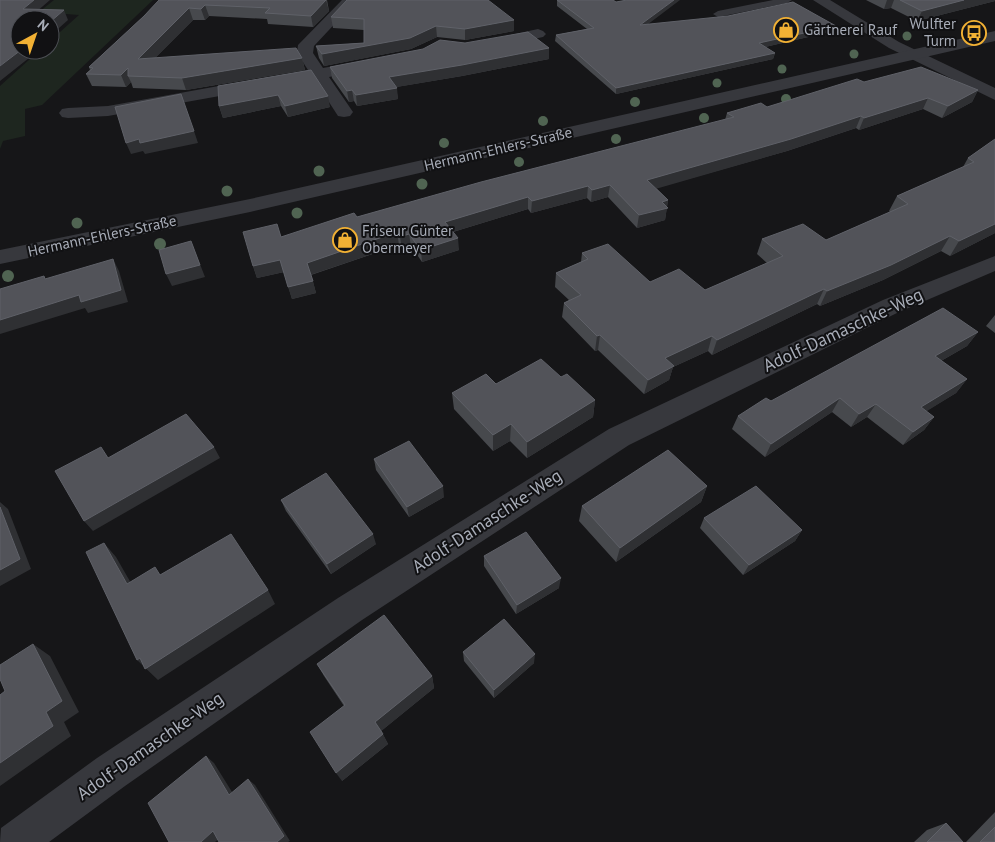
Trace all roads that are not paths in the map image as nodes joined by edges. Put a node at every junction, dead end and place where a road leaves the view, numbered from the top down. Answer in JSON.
{"nodes":[{"id":1,"x":787,"y":0,"type":"edge"},
{"id":2,"x":820,"y":0,"type":"edge"},
{"id":3,"x":348,"y":3,"type":"edge"},
{"id":4,"x":326,"y":4,"type":"dead end"},
{"id":5,"x":718,"y":14,"type":"dead end"},
{"id":6,"x":538,"y":34,"type":"dead end"},
{"id":7,"x":995,"y":36,"type":"edge"},
{"id":8,"x":483,"y":44,"type":"edge"},
{"id":9,"x":912,"y":54,"type":"junction"},
{"id":10,"x":381,"y":62,"type":"edge"},
{"id":11,"x":317,"y":74,"type":"junction"},
{"id":12,"x":995,"y":95,"type":"edge"},
{"id":13,"x":344,"y":112,"type":"dead end"},
{"id":14,"x":68,"y":113,"type":"dead end"},
{"id":15,"x":0,"y":257,"type":"edge"},
{"id":16,"x":995,"y":263,"type":"edge"},
{"id":17,"x":15,"y":842,"type":"edge"}],
"edges":[{"from":1,"to":5,"type":"lane"},
{"from":2,"to":9,"type":"street"},
{"from":3,"to":4,"type":"street"},
{"from":3,"to":11,"type":"street"},
{"from":6,"to":8,"type":"street"},
{"from":7,"to":9,"type":"street","name":"Hermann-Ehlers-Straße"},
{"from":9,"to":12,"type":"street"},
{"from":9,"to":15,"type":"street","name":"Hermann-Ehlers-Straße"},
{"from":10,"to":11,"type":"street"},
{"from":11,"to":13,"type":"street"},
{"from":11,"to":14,"type":"street"},
{"from":16,"to":17,"type":"street","name":"Adolf-Damaschke-Weg"}]}
